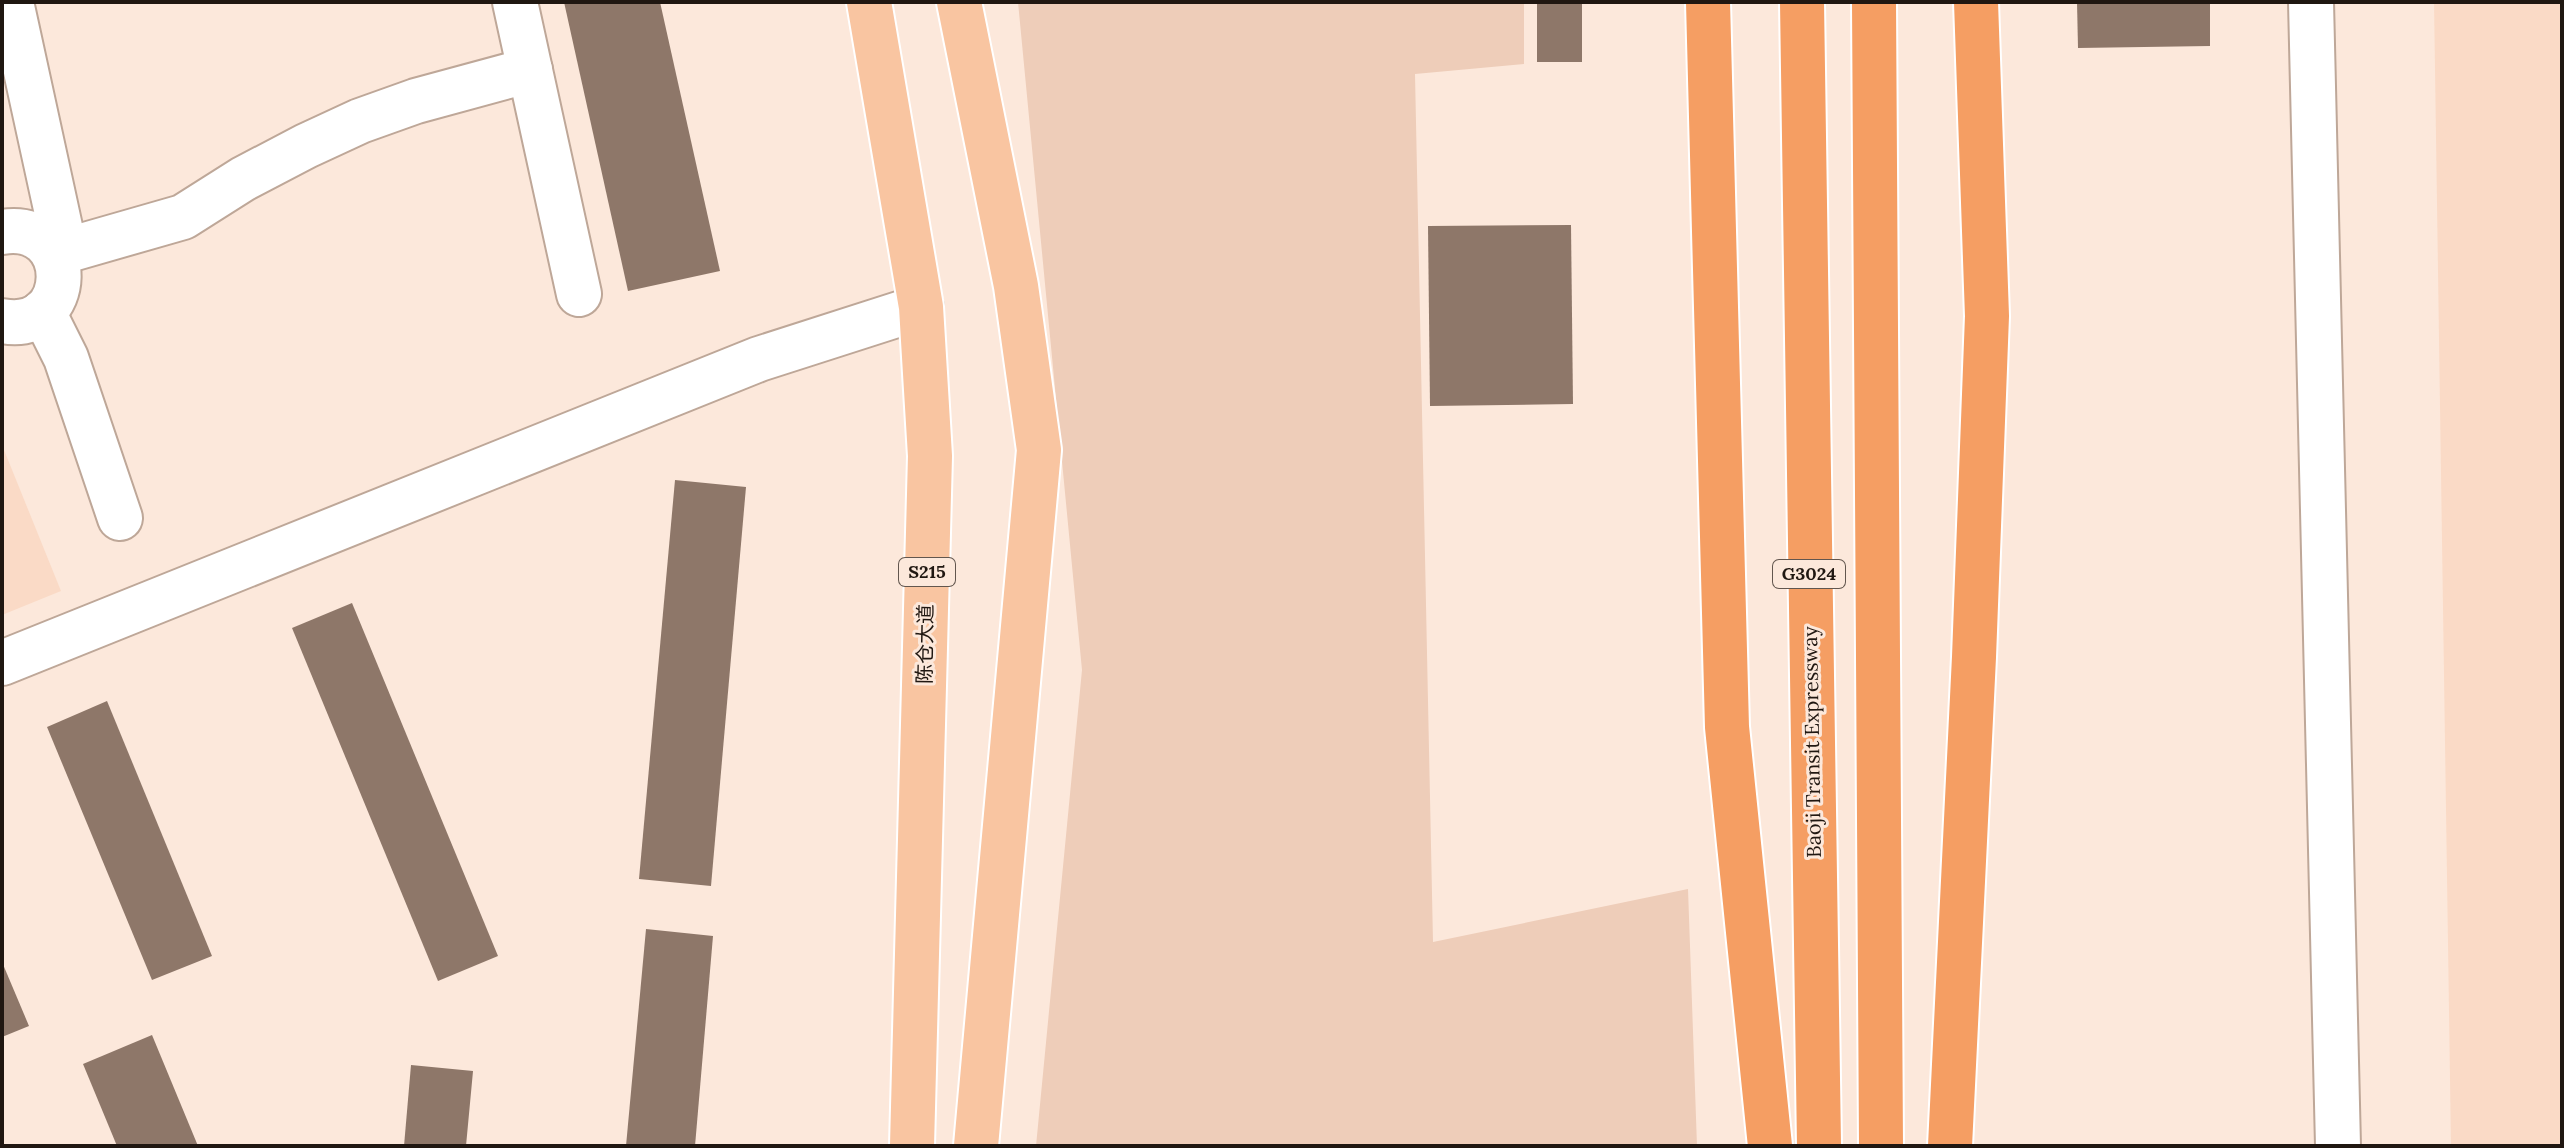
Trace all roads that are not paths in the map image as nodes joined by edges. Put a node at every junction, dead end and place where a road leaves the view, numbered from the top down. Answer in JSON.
{"nodes":[{"id":1,"x":11,"y":2,"type":"edge"},
{"id":2,"x":515,"y":2,"type":"edge"},
{"id":3,"x":869,"y":2,"type":"edge"},
{"id":4,"x":959,"y":2,"type":"edge"},
{"id":5,"x":1708,"y":2,"type":"edge"},
{"id":6,"x":1802,"y":2,"type":"edge"},
{"id":7,"x":1874,"y":2,"type":"edge"},
{"id":8,"x":1976,"y":2,"type":"edge"},
{"id":9,"x":2311,"y":2,"type":"edge"},
{"id":10,"x":530,"y":70,"type":"junction"},
{"id":11,"x":2,"y":232,"type":"edge"},
{"id":12,"x":60,"y":252,"type":"junction"},
{"id":13,"x":579,"y":294,"type":"dead end"},
{"id":14,"x":921,"y":307,"type":"junction"},
{"id":15,"x":23,"y":317,"type":"edge"},
{"id":16,"x":120,"y":518,"type":"dead end"},
{"id":17,"x":2,"y":663,"type":"edge"},
{"id":18,"x":912,"y":1146,"type":"edge"},
{"id":19,"x":976,"y":1146,"type":"edge"},
{"id":20,"x":1770,"y":1146,"type":"edge"},
{"id":21,"x":1819,"y":1146,"type":"edge"},
{"id":22,"x":1881,"y":1146,"type":"edge"},
{"id":23,"x":1950,"y":1146,"type":"edge"},
{"id":24,"x":2338,"y":1146,"type":"edge"}],
"edges":[{"from":1,"to":12,"type":"street"},
{"from":2,"to":10,"type":"street"},
{"from":3,"to":14,"type":"main road","name":"陈仓大道","number":"S215"},
{"from":4,"to":19,"type":"main road"},
{"from":5,"to":20,"type":"highway"},
{"from":6,"to":21,"type":"highway","name":"Baoji Transit Expressway","number":"G3024"},
{"from":7,"to":22,"type":"highway"},
{"from":8,"to":23,"type":"highway"},
{"from":9,"to":24,"type":"street"},
{"from":10,"to":12,"type":"street"},
{"from":10,"to":13,"type":"street"},
{"from":11,"to":12,"type":"street"},
{"from":12,"to":15,"type":"street"},
{"from":14,"to":17,"type":"street"},
{"from":14,"to":18,"type":"main road","name":"陈仓大道","number":"S215"},
{"from":15,"to":16,"type":"street"}]}
